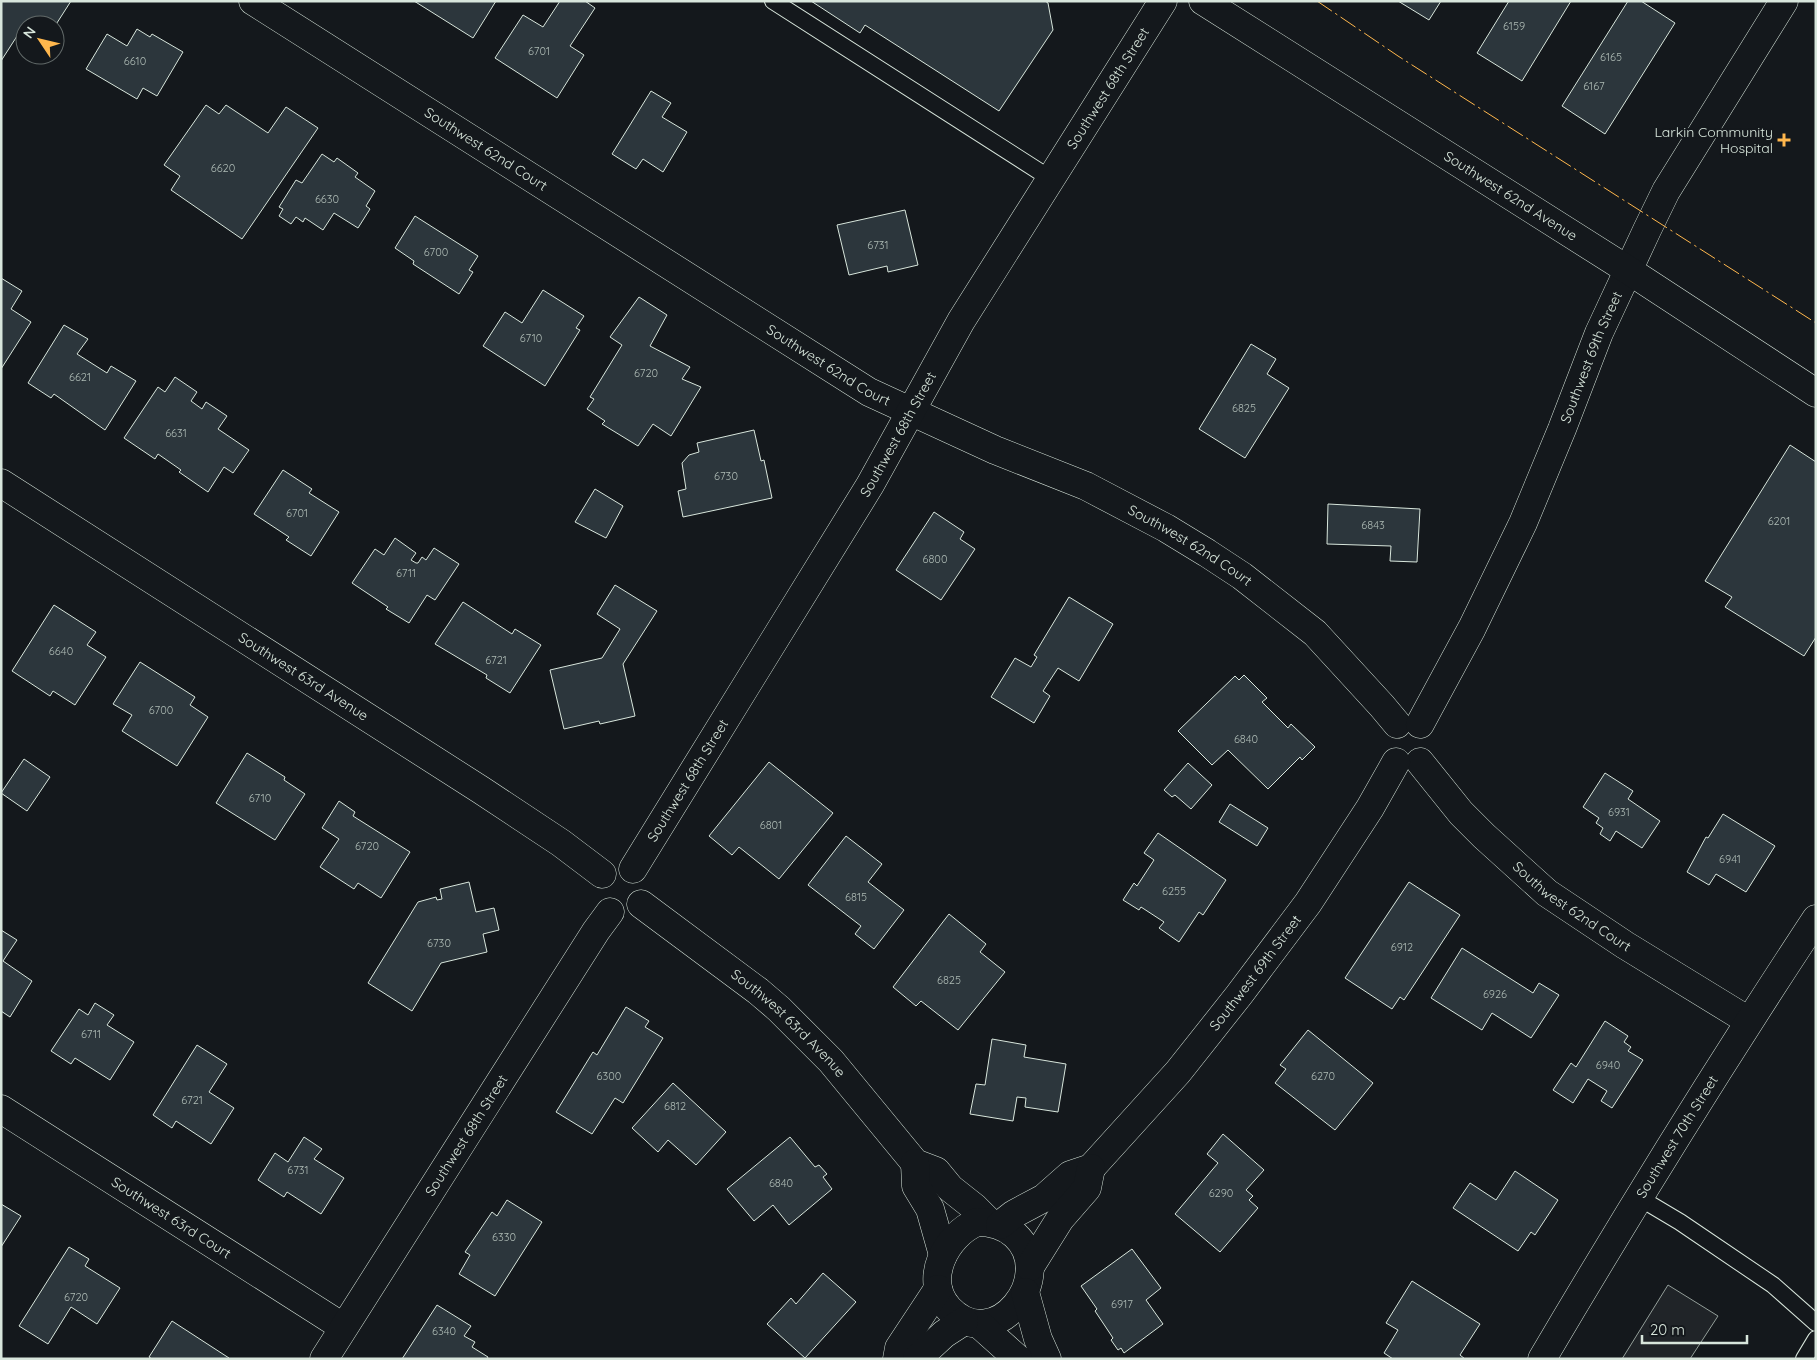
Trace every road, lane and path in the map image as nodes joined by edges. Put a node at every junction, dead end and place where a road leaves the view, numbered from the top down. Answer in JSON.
{"nodes":[{"id":1,"x":253,"y":1,"type":"edge"},
{"id":2,"x":773,"y":1,"type":"edge"},
{"id":3,"x":1163,"y":1,"type":"edge"},
{"id":4,"x":1203,"y":1,"type":"edge"},
{"id":5,"x":1784,"y":1,"type":"edge"},
{"id":6,"x":1051,"y":179,"type":"junction"},
{"id":7,"x":1628,"y":270,"type":"junction"},
{"id":8,"x":1816,"y":393,"type":"edge"},
{"id":9,"x":912,"y":412,"type":"junction"},
{"id":10,"x":1,"y":483,"type":"edge"},
{"id":11,"x":1408,"y":724,"type":"junction"},
{"id":12,"x":1408,"y":762,"type":"junction"},
{"id":13,"x":633,"y":869,"type":"junction"},
{"id":14,"x":602,"y":874,"type":"junction"},
{"id":15,"x":641,"y":904,"type":"junction"},
{"id":16,"x":610,"y":912,"type":"junction"},
{"id":17,"x":1816,"y":918,"type":"edge"},
{"id":18,"x":1749,"y":1021,"type":"junction"},
{"id":19,"x":1,"y":1109,"type":"edge"},
{"id":20,"x":915,"y":1164,"type":"junction"},
{"id":21,"x":1092,"y":1168,"type":"junction"},
{"id":22,"x":1638,"y":1197,"type":"junction"},
{"id":23,"x":994,"y":1223,"type":"junction"},
{"id":24,"x":943,"y":1256,"type":"junction"},
{"id":25,"x":1027,"y":1280,"type":"junction"},
{"id":26,"x":938,"y":1289,"type":"junction"},
{"id":27,"x":972,"y":1323,"type":"junction"},
{"id":28,"x":1816,"y":1323,"type":"edge"},
{"id":29,"x":343,"y":1327,"type":"junction"},
{"id":30,"x":1816,"y":1339,"type":"edge"},
{"id":31,"x":324,"y":1359,"type":"edge"},
{"id":32,"x":896,"y":1359,"type":"edge"},
{"id":33,"x":917,"y":1359,"type":"edge"},
{"id":34,"x":1018,"y":1359,"type":"edge"},
{"id":35,"x":1047,"y":1359,"type":"edge"},
{"id":36,"x":1542,"y":1359,"type":"edge"},
{"id":37,"x":1804,"y":1359,"type":"edge"}],
"edges":[{"from":1,"to":9,"type":"street","name":"Southwest 62nd Court"},
{"from":2,"to":6,"type":"lane"},
{"from":3,"to":6,"type":"street","name":"Southwest 68th Street"},
{"from":4,"to":7,"type":"street","name":"Southwest 62nd Avenue"},
{"from":5,"to":7,"type":"street","name":"Southwest 69th Street"},
{"from":6,"to":9,"type":"street","name":"Southwest 68th Street"},
{"from":7,"to":8,"type":"street","name":"Southwest 62nd Avenue"},
{"from":7,"to":11,"type":"street","name":"Southwest 69th Street"},
{"from":9,"to":11,"type":"street","name":"Southwest 62nd Court"},
{"from":9,"to":13,"type":"street","name":"Southwest 68th Street"},
{"from":10,"to":14,"type":"street","name":"Southwest 63rd Avenue"},
{"from":11,"to":12,"type":"street","name":"Southwest 69th Street"},
{"from":11,"to":12,"type":"street","name":"Southwest 69th Street"},
{"from":12,"to":18,"type":"street","name":"Southwest 62nd Court"},
{"from":12,"to":21,"type":"street","name":"Southwest 69th Street"},
{"from":13,"to":14,"type":"street"},
{"from":13,"to":15,"type":"street"},
{"from":14,"to":16,"type":"street"},
{"from":15,"to":16,"type":"street"},
{"from":15,"to":20,"type":"street","name":"Southwest 63rd Avenue"},
{"from":16,"to":29,"type":"street","name":"Southwest 68th Street"},
{"from":17,"to":18,"type":"street","name":"Southwest 70th Street"},
{"from":18,"to":22,"type":"street","name":"Southwest 70th Street"},
{"from":19,"to":29,"type":"street","name":"Southwest 63rd Court"},
{"from":20,"to":23,"type":"street","name":"Southwest 63rd Avenue"},
{"from":20,"to":24,"type":"street"},
{"from":21,"to":23,"type":"street","name":"Southwest 69th Street"},
{"from":21,"to":25,"type":"street","name":"Southwest 69th Street"},
{"from":22,"to":28,"type":"lane"},
{"from":22,"to":36,"type":"street","name":"Southwest 70th Street"},
{"from":23,"to":24,"type":"street"},
{"from":23,"to":25,"type":"street"},
{"from":24,"to":26,"type":"street"},
{"from":25,"to":27,"type":"street"},
{"from":25,"to":35,"type":"street"},
{"from":26,"to":27,"type":"street"},
{"from":26,"to":32,"type":"street"},
{"from":27,"to":33,"type":"street"},
{"from":27,"to":34,"type":"street"},
{"from":29,"to":31,"type":"street","name":"Southwest 68th Street"},
{"from":30,"to":37,"type":"lane"}]}
